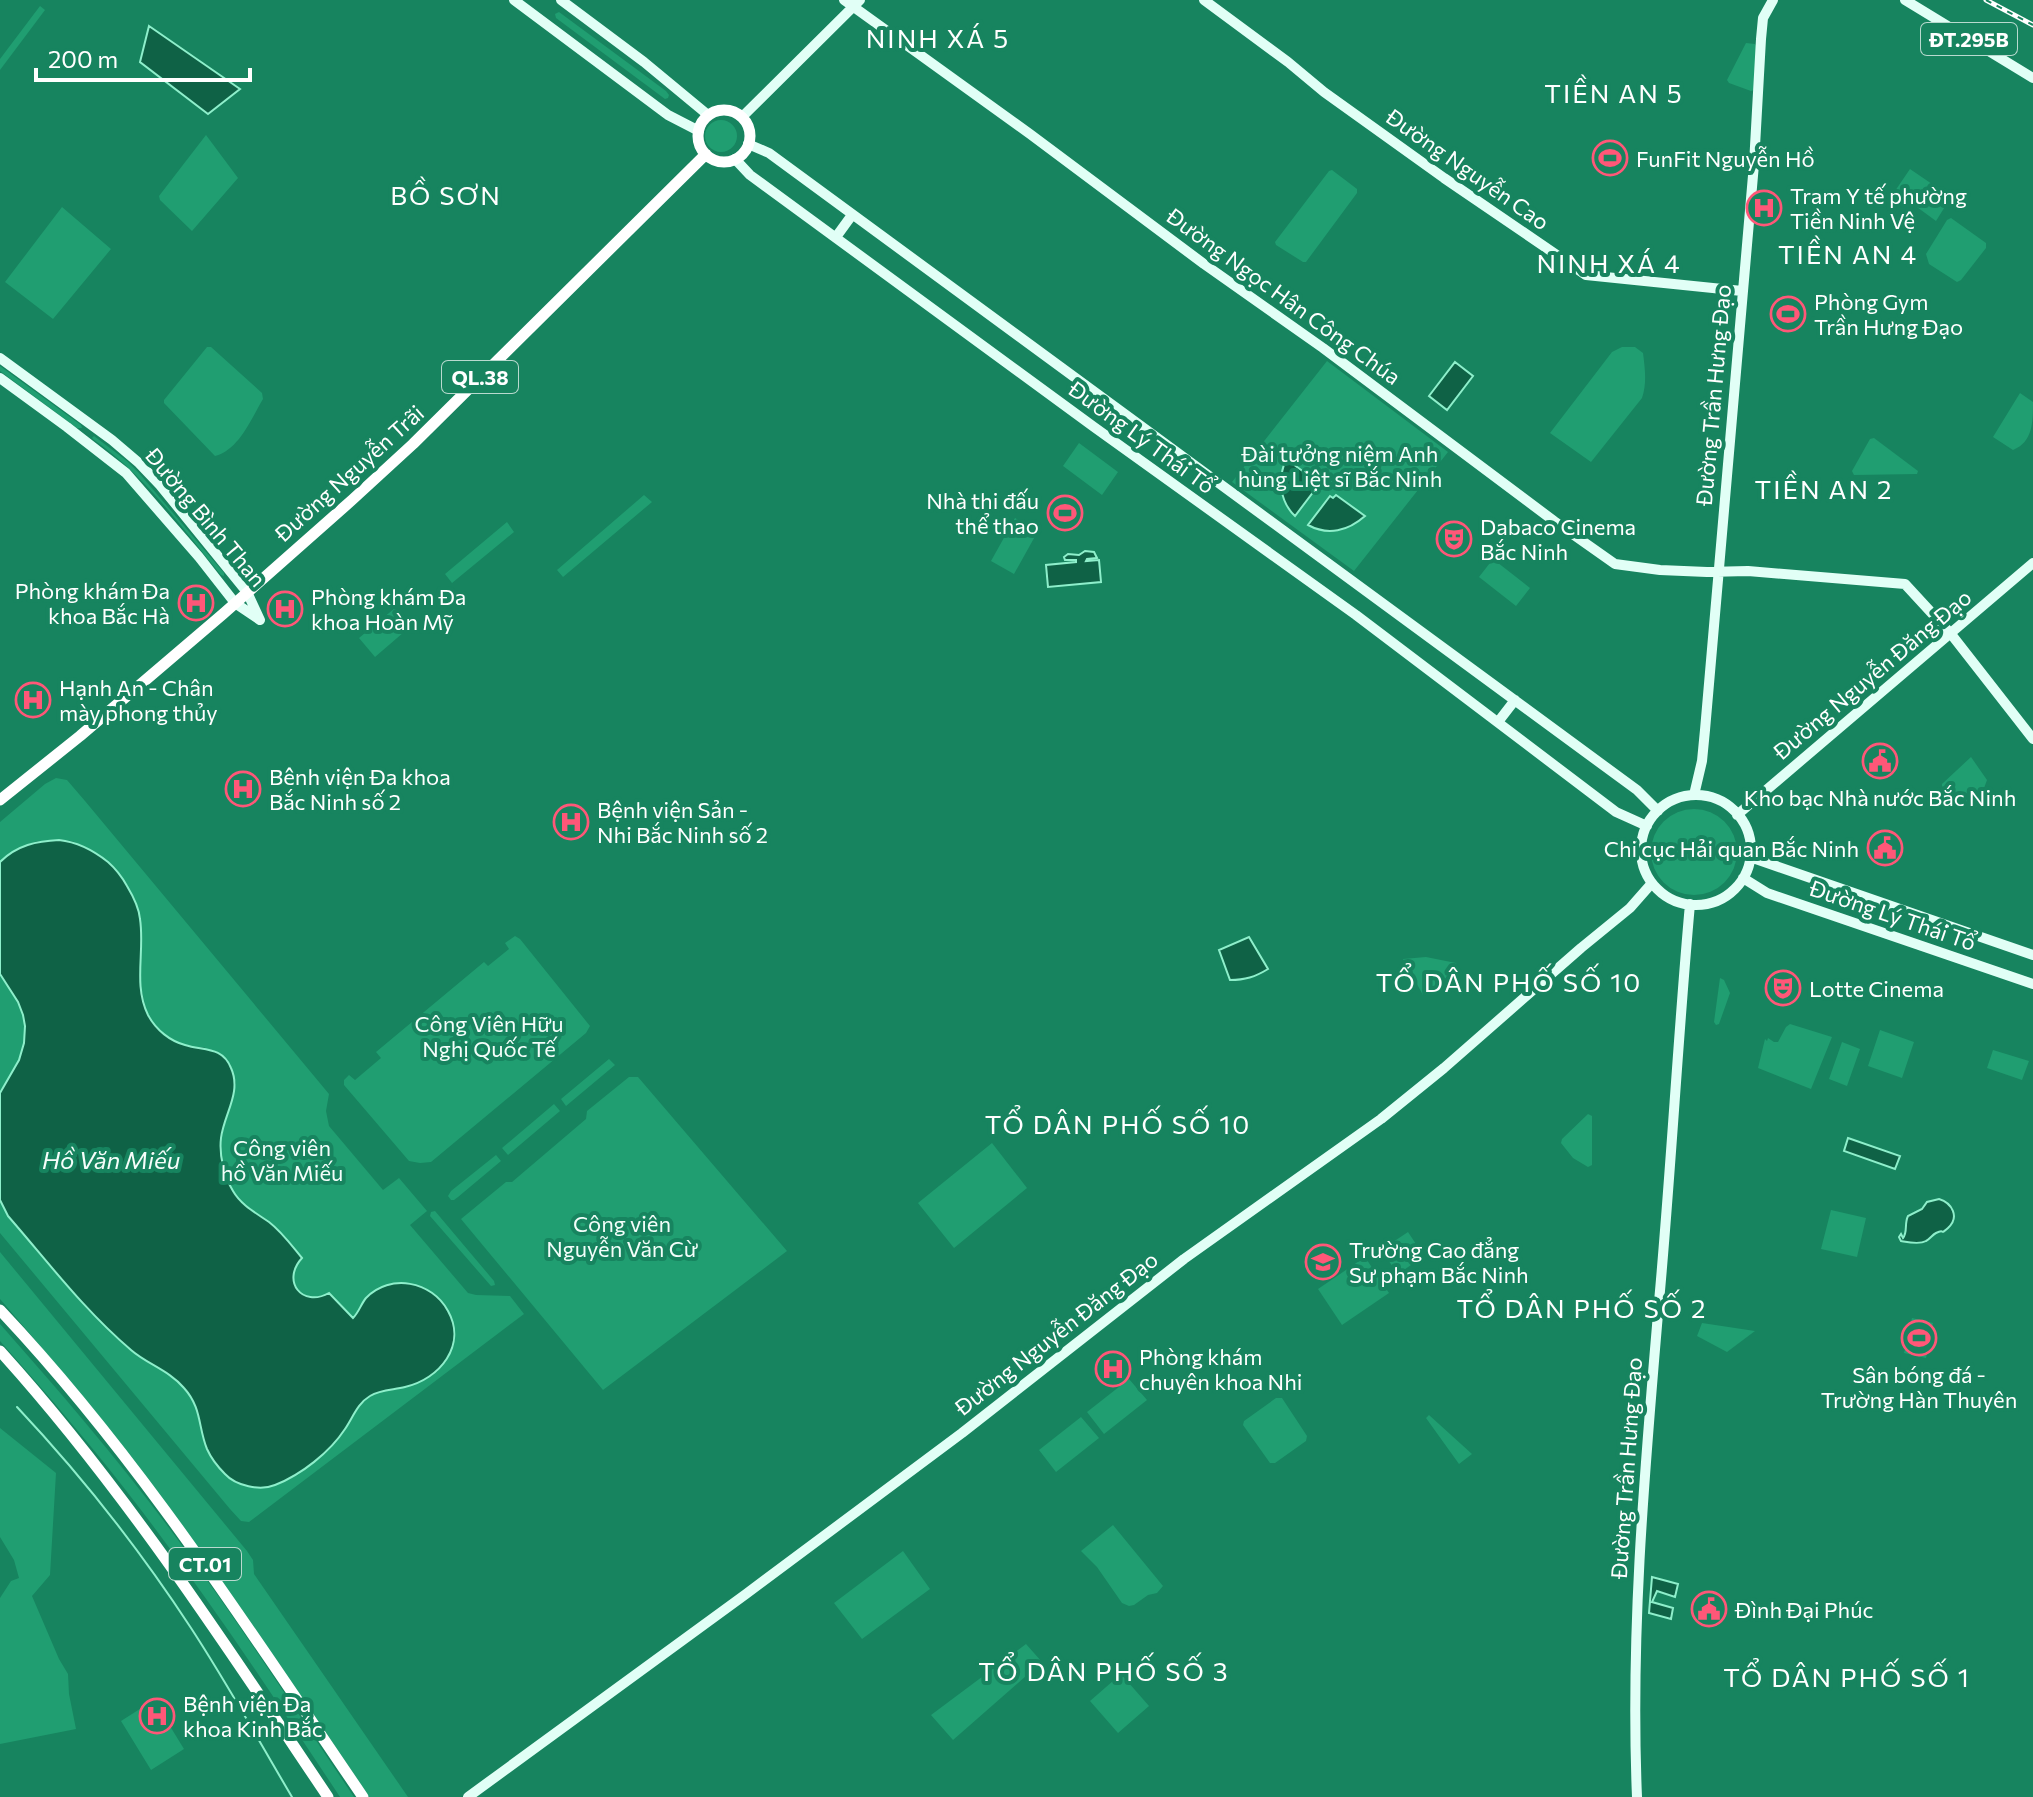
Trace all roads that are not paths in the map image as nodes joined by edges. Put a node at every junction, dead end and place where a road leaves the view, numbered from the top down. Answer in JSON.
{"nodes":[{"id":1,"x":514,"y":0,"type":"edge"},
{"id":2,"x":561,"y":0,"type":"edge"},
{"id":3,"x":1204,"y":0,"type":"edge"},
{"id":4,"x":1773,"y":0,"type":"edge"},
{"id":5,"x":1905,"y":0,"type":"edge"},
{"id":6,"x":852,"y":2,"type":"edge"},
{"id":7,"x":2033,"y":78,"type":"edge"},
{"id":8,"x":708,"y":115,"type":"junction"},
{"id":9,"x":742,"y":117,"type":"junction"},
{"id":10,"x":699,"y":131,"type":"junction"},
{"id":11,"x":748,"y":144,"type":"junction"},
{"id":12,"x":706,"y":154,"type":"junction"},
{"id":13,"x":735,"y":159,"type":"junction"},
{"id":14,"x":852,"y":215,"type":"junction"},
{"id":15,"x":836,"y":237,"type":"junction"},
{"id":16,"x":1742,"y":291,"type":"junction"},
{"id":17,"x":0,"y":358,"type":"edge"},
{"id":18,"x":0,"y":378,"type":"edge"},
{"id":19,"x":92,"y":426,"type":"junction"},
{"id":20,"x":83,"y":439,"type":"junction"},
{"id":21,"x":2033,"y":563,"type":"edge"},
{"id":22,"x":1719,"y":572,"type":"junction"},
{"id":23,"x":247,"y":592,"type":"junction"},
{"id":24,"x":235,"y":603,"type":"junction"},
{"id":25,"x":1951,"y":634,"type":"junction"},
{"id":26,"x":1515,"y":700,"type":"junction"},
{"id":27,"x":1498,"y":722,"type":"junction"},
{"id":28,"x":2033,"y":739,"type":"edge"},
{"id":29,"x":1694,"y":795,"type":"junction"},
{"id":30,"x":0,"y":800,"type":"edge"},
{"id":31,"x":1658,"y":811,"type":"junction"},
{"id":32,"x":1737,"y":815,"type":"junction"},
{"id":33,"x":1647,"y":826,"type":"junction"},
{"id":34,"x":1750,"y":857,"type":"junction"},
{"id":35,"x":1743,"y":878,"type":"junction"},
{"id":36,"x":1652,"y":883,"type":"junction"},
{"id":37,"x":1690,"y":904,"type":"junction"},
{"id":38,"x":2033,"y":955,"type":"edge"},
{"id":39,"x":2033,"y":984,"type":"edge"},
{"id":40,"x":0,"y":1301,"type":"edge"},
{"id":41,"x":0,"y":1310,"type":"edge"},
{"id":42,"x":31,"y":1343,"type":"junction"},
{"id":43,"x":3,"y":1355,"type":"edge"},
{"id":44,"x":328,"y":1797,"type":"edge"},
{"id":45,"x":363,"y":1797,"type":"edge"},
{"id":46,"x":468,"y":1797,"type":"edge"},
{"id":47,"x":1637,"y":1797,"type":"edge"}],
"edges":[{"from":1,"to":10,"type":"main road"},
{"from":2,"to":8,"type":"main road"},
{"from":3,"to":16,"type":"main road","name":"Đường Nguyễn Cao"},
{"from":4,"to":16,"type":"main road","name":"Đường Trần Hưng Đạo"},
{"from":5,"to":7,"type":"main road","number":"ĐT.295B"},
{"from":6,"to":9,"type":"main road"},
{"from":6,"to":22,"type":"main road","name":"Đường Ngọc Hân Công Chúa"},
{"from":8,"to":9,"type":"highway"},
{"from":8,"to":10,"type":"highway"},
{"from":9,"to":11,"type":"highway"},
{"from":10,"to":12,"type":"highway"},
{"from":11,"to":13,"type":"highway"},
{"from":11,"to":14,"type":"main road","name":"Đường Lý Thái Tổ"},
{"from":12,"to":13,"type":"highway"},
{"from":12,"to":23,"type":"highway","name":"Đường Nguyễn Trãi","number":"QL.38"},
{"from":13,"to":15,"type":"main road","name":"Đường Lý Thái Tổ"},
{"from":14,"to":15,"type":"main road"},
{"from":14,"to":26,"type":"main road","name":"Đường Lý Thái Tổ"},
{"from":15,"to":27,"type":"main road","name":"Đường Lý Thái Tổ"},
{"from":16,"to":22,"type":"main road","name":"Đường Trần Hưng Đạo"},
{"from":17,"to":19,"type":"main road","name":"Đường Bình Than"},
{"from":18,"to":20,"type":"main road","name":"Đường Bình Than"},
{"from":19,"to":20,"type":"main road"},
{"from":19,"to":23,"type":"main road","name":"Đường Bình Than"},
{"from":20,"to":24,"type":"main road","name":"Đường Bình Than"},
{"from":21,"to":25,"type":"main road","name":"Đường Nguyễn Đăng Đạo"},
{"from":22,"to":25,"type":"main road","name":"Đường Ngọc Hân Công Chúa"},
{"from":22,"to":29,"type":"main road","name":"Đường Trần Hưng Đạo"},
{"from":23,"to":24,"type":"highway","name":"Đường Nguyễn Trãi","number":"QL.38"},
{"from":23,"to":24,"type":"main road","name":"Đường Bình Than"},
{"from":24,"to":30,"type":"highway","name":"Đường Nguyễn Trãi","number":"QL.38"},
{"from":25,"to":28,"type":"main road","name":"Đường Ngọc Hân Công Chúa"},
{"from":25,"to":32,"type":"main road","name":"Đường Nguyễn Đăng Đạo"},
{"from":26,"to":27,"type":"main road"},
{"from":26,"to":31,"type":"main road","name":"Đường Lý Thái Tổ"},
{"from":27,"to":33,"type":"main road","name":"Đường Lý Thái Tổ"},
{"from":29,"to":31,"type":"main road"},
{"from":29,"to":32,"type":"main road"},
{"from":31,"to":33,"type":"main road"},
{"from":32,"to":34,"type":"main road"},
{"from":33,"to":36,"type":"main road"},
{"from":34,"to":35,"type":"main road"},
{"from":34,"to":38,"type":"main road","name":"Đường Lý Thái Tổ"},
{"from":35,"to":37,"type":"main road"},
{"from":35,"to":39,"type":"main road","name":"Đường Lý Thái Tổ"},
{"from":36,"to":37,"type":"main road"},
{"from":36,"to":46,"type":"main road","name":"Đường Nguyễn Đăng Đạo"},
{"from":37,"to":47,"type":"main road","name":"Đường Trần Hưng Đạo"},
{"from":40,"to":42,"type":"highway"},
{"from":41,"to":42,"type":"highway","number":"CT.01"},
{"from":42,"to":45,"type":"highway","number":"CT.01"},
{"from":43,"to":44,"type":"highway","number":"CT.01"}]}
